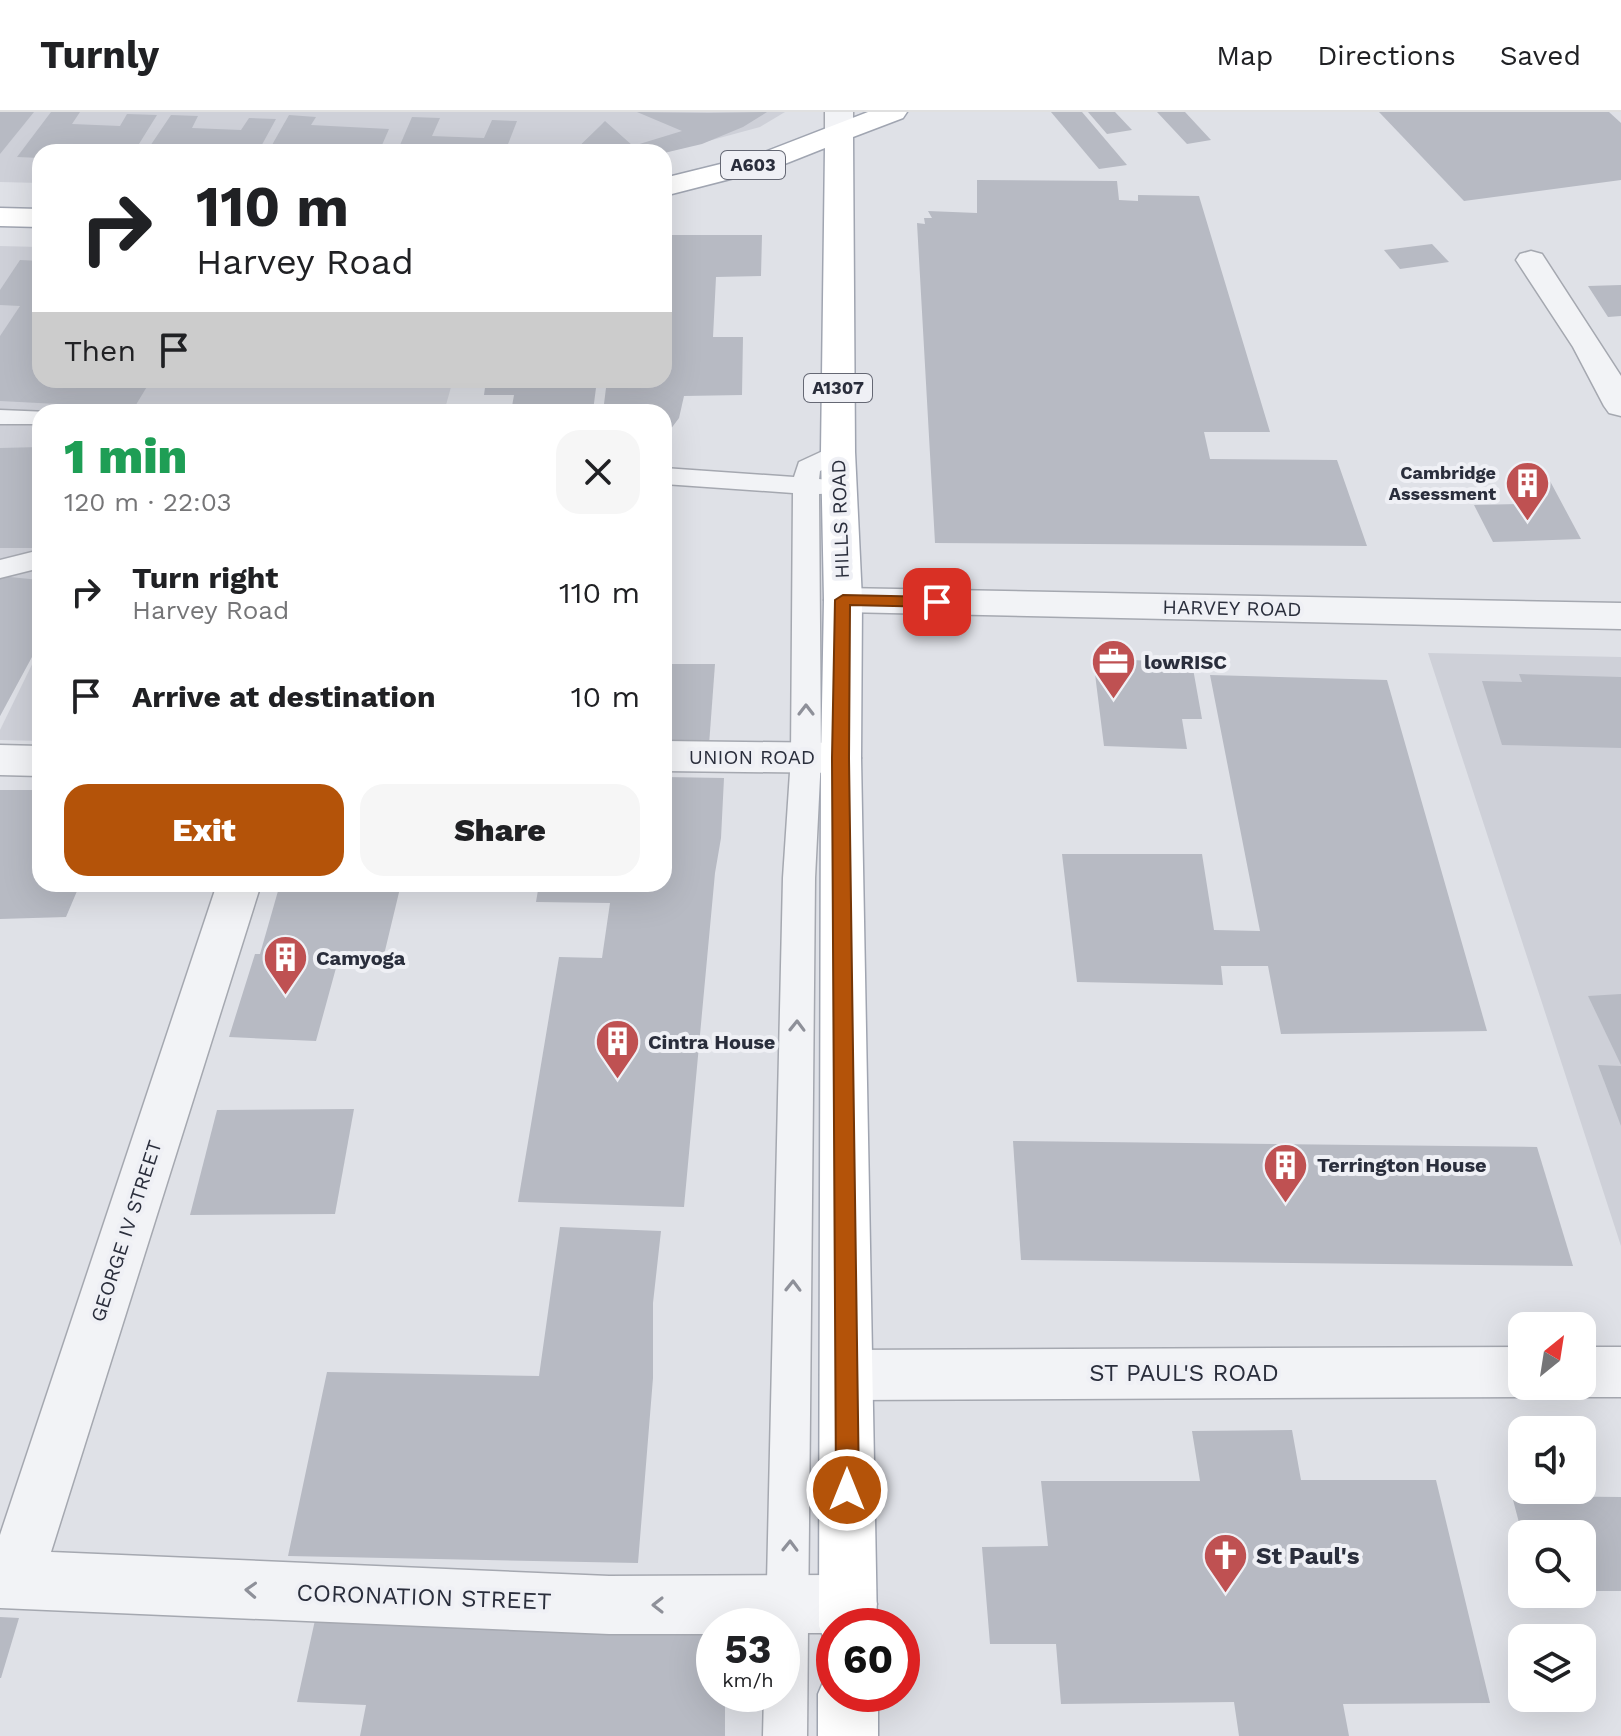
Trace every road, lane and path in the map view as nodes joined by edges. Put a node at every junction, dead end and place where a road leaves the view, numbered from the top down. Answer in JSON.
{"nodes":[{"id":1,"x":893,"y":112,"type":"edge"},
{"id":2,"x":839,"y":122,"type":"edge"},
{"id":3,"x":672,"y":185,"type":"edge"},
{"id":4,"x":0,"y":217,"type":"edge"},
{"id":5,"x":32,"y":218,"type":"edge"},
{"id":6,"x":1531,"y":260,"type":"dead end"},
{"id":7,"x":1621,"y":406,"type":"edge"},
{"id":8,"x":0,"y":417,"type":"edge"},
{"id":9,"x":32,"y":417,"type":"edge"},
{"id":10,"x":838,"y":452,"type":"joint"},
{"id":11,"x":672,"y":477,"type":"edge"},
{"id":12,"x":822,"y":486,"type":"junction"},
{"id":13,"x":32,"y":561,"type":"edge"},
{"id":14,"x":0,"y":569,"type":"edge"},
{"id":15,"x":843,"y":600,"type":"junction"},
{"id":16,"x":1621,"y":616,"type":"edge"},
{"id":17,"x":672,"y":756,"type":"edge"},
{"id":18,"x":823,"y":757,"type":"junction"},
{"id":19,"x":0,"y":760,"type":"edge"},
{"id":20,"x":32,"y":761,"type":"edge"},
{"id":21,"x":236,"y":892,"type":"edge"},
{"id":22,"x":1508,"y":1372,"type":"edge"},
{"id":23,"x":1596,"y":1372,"type":"edge"},
{"id":24,"x":1621,"y":1372,"type":"edge"},
{"id":25,"x":847,"y":1375,"type":"junction"},
{"id":26,"x":7,"y":1579,"type":"edge"},
{"id":27,"x":789,"y":1605,"type":"junction"},
{"id":28,"x":848,"y":1608,"type":"edge"},
{"id":29,"x":816,"y":1610,"type":"edge"},
{"id":30,"x":848,"y":1712,"type":"edge"},
{"id":31,"x":785,"y":1736,"type":"edge"},
{"id":32,"x":848,"y":1736,"type":"edge"}],
"edges":[{"from":1,"to":2,"type":"main road","number":"A603"},
{"from":2,"to":3,"type":"main road","number":"A603"},
{"from":2,"to":10,"type":"main road","name":"HILLS ROAD","number":"A1307"},
{"from":4,"to":5,"type":"main road"},
{"from":6,"to":7,"type":"street"},
{"from":8,"to":9,"type":"lane"},
{"from":10,"to":12,"type":"lane"},
{"from":11,"to":12,"type":"lane"},
{"from":12,"to":15,"type":"main road","name":"HILLS ROAD"},
{"from":18,"to":12,"type":"lane","one_way":true},
{"from":13,"to":14,"type":"lane"},
{"from":15,"to":16,"type":"street","name":"HARVEY ROAD"},
{"from":15,"to":18,"type":"main road","name":"HILLS ROAD"},
{"from":17,"to":18,"type":"street","name":"UNION ROAD"},
{"from":18,"to":25,"type":"main road","name":"HILLS ROAD"},
{"from":27,"to":18,"type":"lane","one_way":true},
{"from":19,"to":20,"type":"street"},
{"from":21,"to":26,"type":"street","name":"GEORGE IV STREET"},
{"from":22,"to":25,"type":"street","name":"ST PAUL'S ROAD"},
{"from":23,"to":24,"type":"street"},
{"from":25,"to":28,"type":"main road","name":"HILLS ROAD"},
{"from":27,"to":26,"type":"street","name":"CORONATION STREET","one_way":true},
{"from":27,"to":29,"type":"street","name":"CORONATION STREET"},
{"from":27,"to":31,"type":"lane"},
{"from":30,"to":32,"type":"main road"}]}
